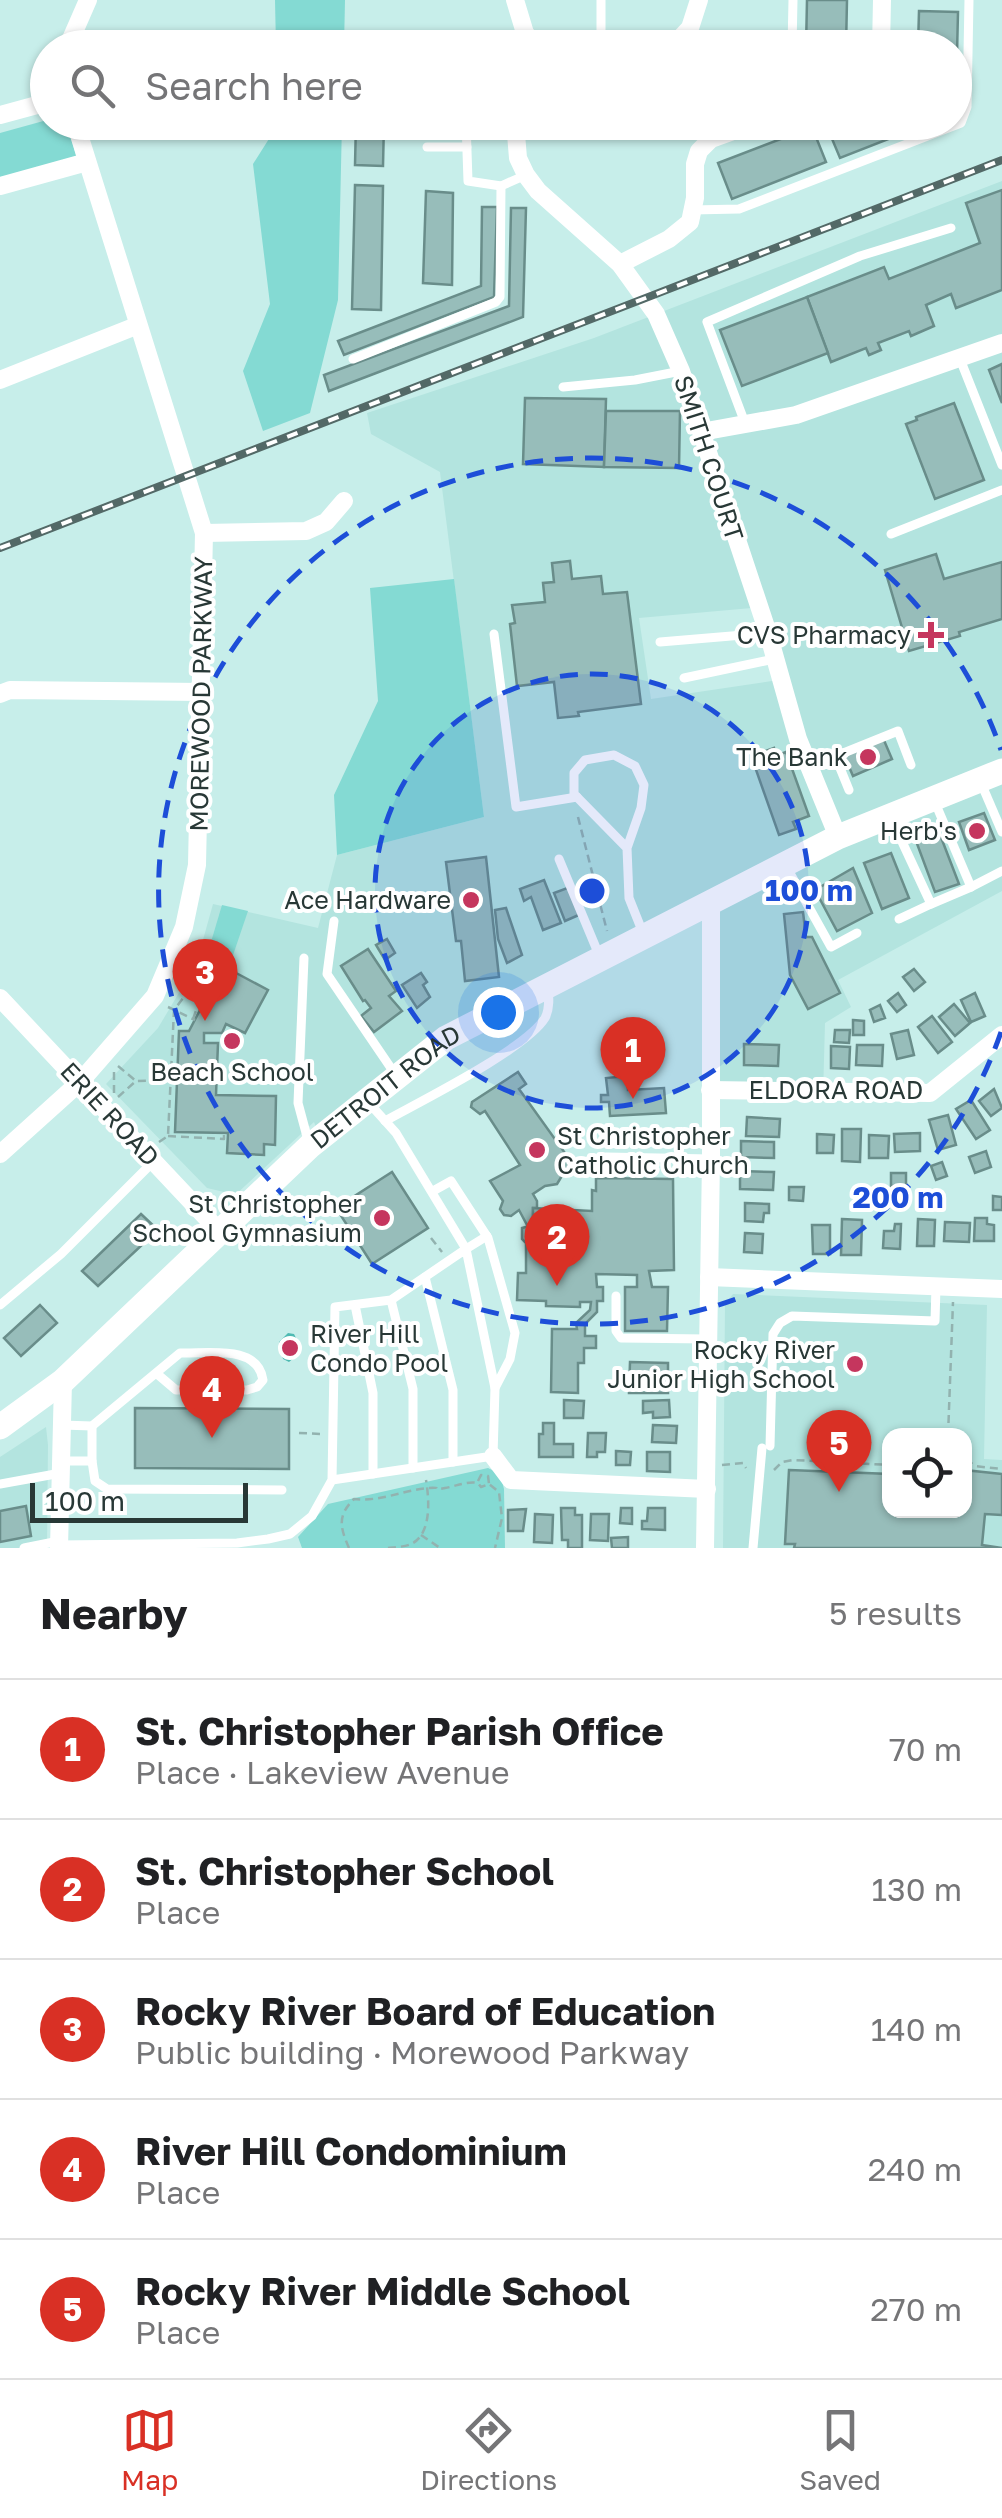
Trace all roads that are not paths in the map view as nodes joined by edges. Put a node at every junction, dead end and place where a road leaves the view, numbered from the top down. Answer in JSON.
{"nodes":[{"id":1,"x":88,"y":0,"type":"edge"},
{"id":2,"x":515,"y":0,"type":"edge"},
{"id":3,"x":601,"y":0,"type":"edge"},
{"id":4,"x":698,"y":0,"type":"edge"},
{"id":5,"x":793,"y":0,"type":"edge"},
{"id":6,"x":882,"y":0,"type":"edge"},
{"id":7,"x":969,"y":0,"type":"edge"},
{"id":8,"x":74,"y":30,"type":"edge"},
{"id":9,"x":523,"y":30,"type":"edge"},
{"id":10,"x":601,"y":30,"type":"edge"},
{"id":11,"x":688,"y":30,"type":"edge"},
{"id":12,"x":792,"y":30,"type":"edge"},
{"id":13,"x":881,"y":30,"type":"edge"},
{"id":14,"x":968,"y":30,"type":"edge"},
{"id":15,"x":30,"y":107,"type":"edge"},
{"id":16,"x":0,"y":115,"type":"edge"},
{"id":17,"x":80,"y":140,"type":"edge"},
{"id":18,"x":467,"y":140,"type":"edge"},
{"id":19,"x":518,"y":140,"type":"edge"},
{"id":20,"x":711,"y":140,"type":"edge"},
{"id":21,"x":917,"y":140,"type":"edge"},
{"id":22,"x":426,"y":147,"type":"dead end"},
{"id":23,"x":467,"y":147,"type":"junction"},
{"id":24,"x":87,"y":162,"type":"junction"},
{"id":25,"x":526,"y":175,"type":"junction"},
{"id":26,"x":0,"y":186,"type":"edge"},
{"id":27,"x":501,"y":186,"type":"junction"},
{"id":28,"x":692,"y":210,"type":"junction"},
{"id":29,"x":951,"y":228,"type":"dead end"},
{"id":30,"x":620,"y":264,"type":"junction"},
{"id":31,"x":136,"y":326,"type":"junction"},
{"id":32,"x":1002,"y":343,"type":"edge"},
{"id":33,"x":353,"y":359,"type":"dead end"},
{"id":34,"x":960,"y":359,"type":"junction"},
{"id":35,"x":681,"y":371,"type":"junction"},
{"id":36,"x":0,"y":380,"type":"edge"},
{"id":37,"x":564,"y":387,"type":"dead end"},
{"id":38,"x":746,"y":426,"type":"junction"},
{"id":39,"x":701,"y":432,"type":"junction"},
{"id":40,"x":1002,"y":465,"type":"edge"},
{"id":41,"x":1002,"y":490,"type":"edge"},
{"id":42,"x":344,"y":501,"type":"dead end"},
{"id":43,"x":204,"y":533,"type":"junction"},
{"id":44,"x":891,"y":534,"type":"dead end"},
{"id":45,"x":768,"y":633,"type":"junction"},
{"id":46,"x":494,"y":634,"type":"dead end"},
{"id":47,"x":660,"y":642,"type":"dead end"},
{"id":48,"x":775,"y":659,"type":"junction"},
{"id":49,"x":684,"y":678,"type":"dead end"},
{"id":50,"x":203,"y":692,"type":"junction"},
{"id":51,"x":0,"y":694,"type":"edge"},
{"id":52,"x":911,"y":765,"type":"dead end"},
{"id":53,"x":991,"y":776,"type":"edge"},
{"id":54,"x":848,"y":790,"type":"dead end"},
{"id":55,"x":577,"y":798,"type":"junction"},
{"id":56,"x":934,"y":798,"type":"junction"},
{"id":57,"x":890,"y":816,"type":"junction"},
{"id":58,"x":1002,"y":832,"type":"edge"},
{"id":59,"x":838,"y":837,"type":"junction"},
{"id":60,"x":626,"y":848,"type":"junction"},
{"id":61,"x":558,"y":858,"type":"dead end"},
{"id":62,"x":785,"y":863,"type":"junction"},
{"id":63,"x":1002,"y":872,"type":"edge"},
{"id":64,"x":971,"y":887,"type":"junction"},
{"id":65,"x":710,"y":900,"type":"junction"},
{"id":66,"x":931,"y":904,"type":"junction"},
{"id":67,"x":899,"y":919,"type":"dead end"},
{"id":68,"x":334,"y":920,"type":"dead end"},
{"id":69,"x":858,"y":933,"type":"dead end"},
{"id":70,"x":644,"y":935,"type":"junction"},
{"id":71,"x":604,"y":948,"type":"junction"},
{"id":72,"x":304,"y":958,"type":"dead end"},
{"id":73,"x":548,"y":985,"type":"junction"},
{"id":74,"x":0,"y":998,"type":"edge"},
{"id":75,"x":1002,"y":1035,"type":"edge"},
{"id":76,"x":397,"y":1077,"type":"junction"},
{"id":77,"x":80,"y":1082,"type":"junction"},
{"id":78,"x":710,"y":1090,"type":"junction"},
{"id":79,"x":367,"y":1101,"type":"junction"},
{"id":80,"x":386,"y":1121,"type":"junction"},
{"id":81,"x":310,"y":1146,"type":"junction"},
{"id":82,"x":156,"y":1152,"type":"junction"},
{"id":83,"x":0,"y":1154,"type":"edge"},
{"id":84,"x":606,"y":1157,"type":"dead end"},
{"id":85,"x":712,"y":1159,"type":"junction"},
{"id":86,"x":433,"y":1191,"type":"junction"},
{"id":87,"x":219,"y":1231,"type":"junction"},
{"id":88,"x":487,"y":1236,"type":"junction"},
{"id":89,"x":466,"y":1249,"type":"junction"},
{"id":90,"x":426,"y":1277,"type":"junction"},
{"id":91,"x":709,"y":1277,"type":"junction"},
{"id":92,"x":936,"y":1286,"type":"junction"},
{"id":93,"x":1002,"y":1289,"type":"edge"},
{"id":94,"x":616,"y":1296,"type":"dead end"},
{"id":95,"x":391,"y":1300,"type":"junction"},
{"id":96,"x":0,"y":1305,"type":"edge"},
{"id":97,"x":355,"y":1305,"type":"junction"},
{"id":98,"x":708,"y":1339,"type":"junction"},
{"id":99,"x":156,"y":1373,"type":"junction"},
{"id":100,"x":63,"y":1381,"type":"junction"},
{"id":101,"x":495,"y":1388,"type":"junction"},
{"id":102,"x":62,"y":1425,"type":"junction"},
{"id":103,"x":92,"y":1426,"type":"junction"},
{"id":104,"x":0,"y":1427,"type":"edge"},
{"id":105,"x":492,"y":1456,"type":"junction"},
{"id":106,"x":92,"y":1461,"type":"junction"},
{"id":107,"x":453,"y":1462,"type":"junction"},
{"id":108,"x":61,"y":1467,"type":"junction"},
{"id":109,"x":418,"y":1467,"type":"junction"},
{"id":110,"x":373,"y":1474,"type":"junction"},
{"id":111,"x":332,"y":1480,"type":"junction"},
{"id":112,"x":0,"y":1484,"type":"edge"},
{"id":113,"x":282,"y":1490,"type":"dead end"},
{"id":114,"x":707,"y":1490,"type":"junction"},
{"id":115,"x":59,"y":1545,"type":"edge"},
{"id":116,"x":24,"y":1548,"type":"edge"},
{"id":117,"x":705,"y":1548,"type":"edge"},
{"id":118,"x":754,"y":1548,"type":"edge"}],
"edges":[{"from":1,"to":8,"type":"street"},
{"from":2,"to":9,"type":"street"},
{"from":3,"to":10,"type":"lane"},
{"from":4,"to":11,"type":"street"},
{"from":5,"to":12,"type":"lane"},
{"from":6,"to":13,"type":"street"},
{"from":7,"to":14,"type":"lane"},
{"from":15,"to":16,"type":"street"},
{"from":17,"to":24,"type":"street","name":"MOREWOOD PARKWAY"},
{"from":18,"to":23,"type":"lane"},
{"from":19,"to":25,"type":"street"},
{"from":20,"to":28,"type":"street"},
{"from":21,"to":28,"type":"lane"},
{"from":22,"to":23,"type":"lane"},
{"from":23,"to":27,"type":"lane"},
{"from":24,"to":26,"type":"street"},
{"from":24,"to":31,"type":"street","name":"MOREWOOD PARKWAY"},
{"from":25,"to":27,"type":"lane"},
{"from":25,"to":30,"type":"street","name":"SMITH COURT"},
{"from":27,"to":33,"type":"lane"},
{"from":28,"to":30,"type":"street"},
{"from":29,"to":38,"type":"lane"},
{"from":30,"to":35,"type":"street","name":"SMITH COURT"},
{"from":31,"to":36,"type":"street"},
{"from":31,"to":43,"type":"street","name":"MOREWOOD PARKWAY"},
{"from":32,"to":34,"type":"street"},
{"from":34,"to":38,"type":"street"},
{"from":34,"to":40,"type":"lane"},
{"from":35,"to":37,"type":"lane"},
{"from":35,"to":39,"type":"street","name":"SMITH COURT"},
{"from":38,"to":39,"type":"street"},
{"from":39,"to":45,"type":"street","name":"SMITH COURT"},
{"from":41,"to":44,"type":"lane"},
{"from":42,"to":43,"type":"street"},
{"from":43,"to":50,"type":"street","name":"MOREWOOD PARKWAY"},
{"from":45,"to":47,"type":"lane"},
{"from":45,"to":48,"type":"street","name":"SMITH COURT"},
{"from":46,"to":55,"type":"lane"},
{"from":48,"to":49,"type":"lane"},
{"from":48,"to":59,"type":"street","name":"SMITH COURT"},
{"from":50,"to":51,"type":"street"},
{"from":50,"to":77,"type":"street","name":"MOREWOOD PARKWAY"},
{"from":52,"to":54,"type":"lane"},
{"from":53,"to":56,"type":"main road","name":"DETROIT ROAD"},
{"from":53,"to":58,"type":"lane"},
{"from":55,"to":60,"type":"lane"},
{"from":55,"to":60,"type":"lane"},
{"from":56,"to":57,"type":"main road","name":"DETROIT ROAD"},
{"from":56,"to":64,"type":"lane"},
{"from":57,"to":59,"type":"main road","name":"DETROIT ROAD"},
{"from":57,"to":66,"type":"lane"},
{"from":59,"to":62,"type":"main road","name":"DETROIT ROAD"},
{"from":60,"to":70,"type":"lane"},
{"from":61,"to":71,"type":"lane"},
{"from":62,"to":65,"type":"main road","name":"DETROIT ROAD"},
{"from":62,"to":69,"type":"lane"},
{"from":63,"to":64,"type":"lane"},
{"from":64,"to":66,"type":"lane"},
{"from":65,"to":70,"type":"main road","name":"DETROIT ROAD"},
{"from":65,"to":78,"type":"street"},
{"from":66,"to":67,"type":"lane"},
{"from":68,"to":76,"type":"lane"},
{"from":70,"to":71,"type":"main road","name":"DETROIT ROAD"},
{"from":71,"to":73,"type":"main road","name":"DETROIT ROAD"},
{"from":72,"to":81,"type":"lane"},
{"from":73,"to":76,"type":"main road","name":"DETROIT ROAD"},
{"from":73,"to":80,"type":"lane"},
{"from":74,"to":77,"type":"street","name":"ERIE ROAD"},
{"from":75,"to":78,"type":"street","name":"ELDORA ROAD"},
{"from":76,"to":79,"type":"main road","name":"DETROIT ROAD"},
{"from":77,"to":82,"type":"street","name":"ERIE ROAD"},
{"from":77,"to":83,"type":"street","name":"MOREWOOD PARKWAY"},
{"from":78,"to":85,"type":"street"},
{"from":79,"to":80,"type":"lane"},
{"from":79,"to":81,"type":"main road","name":"DETROIT ROAD"},
{"from":80,"to":86,"type":"lane"},
{"from":81,"to":87,"type":"main road","name":"DETROIT ROAD"},
{"from":82,"to":87,"type":"street","name":"ERIE ROAD"},
{"from":82,"to":96,"type":"lane"},
{"from":84,"to":85,"type":"lane"},
{"from":85,"to":91,"type":"street"},
{"from":86,"to":88,"type":"lane"},
{"from":86,"to":89,"type":"lane"},
{"from":87,"to":100,"type":"main road","name":"DETROIT ROAD"},
{"from":88,"to":89,"type":"lane"},
{"from":88,"to":101,"type":"lane"},
{"from":89,"to":90,"type":"lane"},
{"from":89,"to":101,"type":"lane"},
{"from":90,"to":95,"type":"lane"},
{"from":90,"to":107,"type":"lane"},
{"from":91,"to":92,"type":"street"},
{"from":91,"to":98,"type":"street"},
{"from":92,"to":93,"type":"street"},
{"from":92,"to":118,"type":"lane"},
{"from":94,"to":98,"type":"lane"},
{"from":95,"to":97,"type":"lane"},
{"from":95,"to":109,"type":"lane"},
{"from":97,"to":110,"type":"lane"},
{"from":97,"to":111,"type":"lane"},
{"from":98,"to":114,"type":"street"},
{"from":99,"to":99,"type":"lane"},
{"from":99,"to":103,"type":"lane"},
{"from":100,"to":102,"type":"street"},
{"from":100,"to":104,"type":"main road","name":"DETROIT ROAD"},
{"from":101,"to":105,"type":"lane"},
{"from":102,"to":103,"type":"lane"},
{"from":102,"to":108,"type":"street"},
{"from":103,"to":106,"type":"lane"},
{"from":105,"to":107,"type":"lane"},
{"from":105,"to":114,"type":"street"},
{"from":106,"to":108,"type":"lane"},
{"from":106,"to":113,"type":"lane"},
{"from":107,"to":109,"type":"lane"},
{"from":108,"to":112,"type":"lane"},
{"from":108,"to":115,"type":"street"},
{"from":109,"to":110,"type":"lane"},
{"from":110,"to":111,"type":"lane"},
{"from":111,"to":115,"type":"lane"},
{"from":114,"to":117,"type":"street"},
{"from":115,"to":116,"type":"lane"}]}
